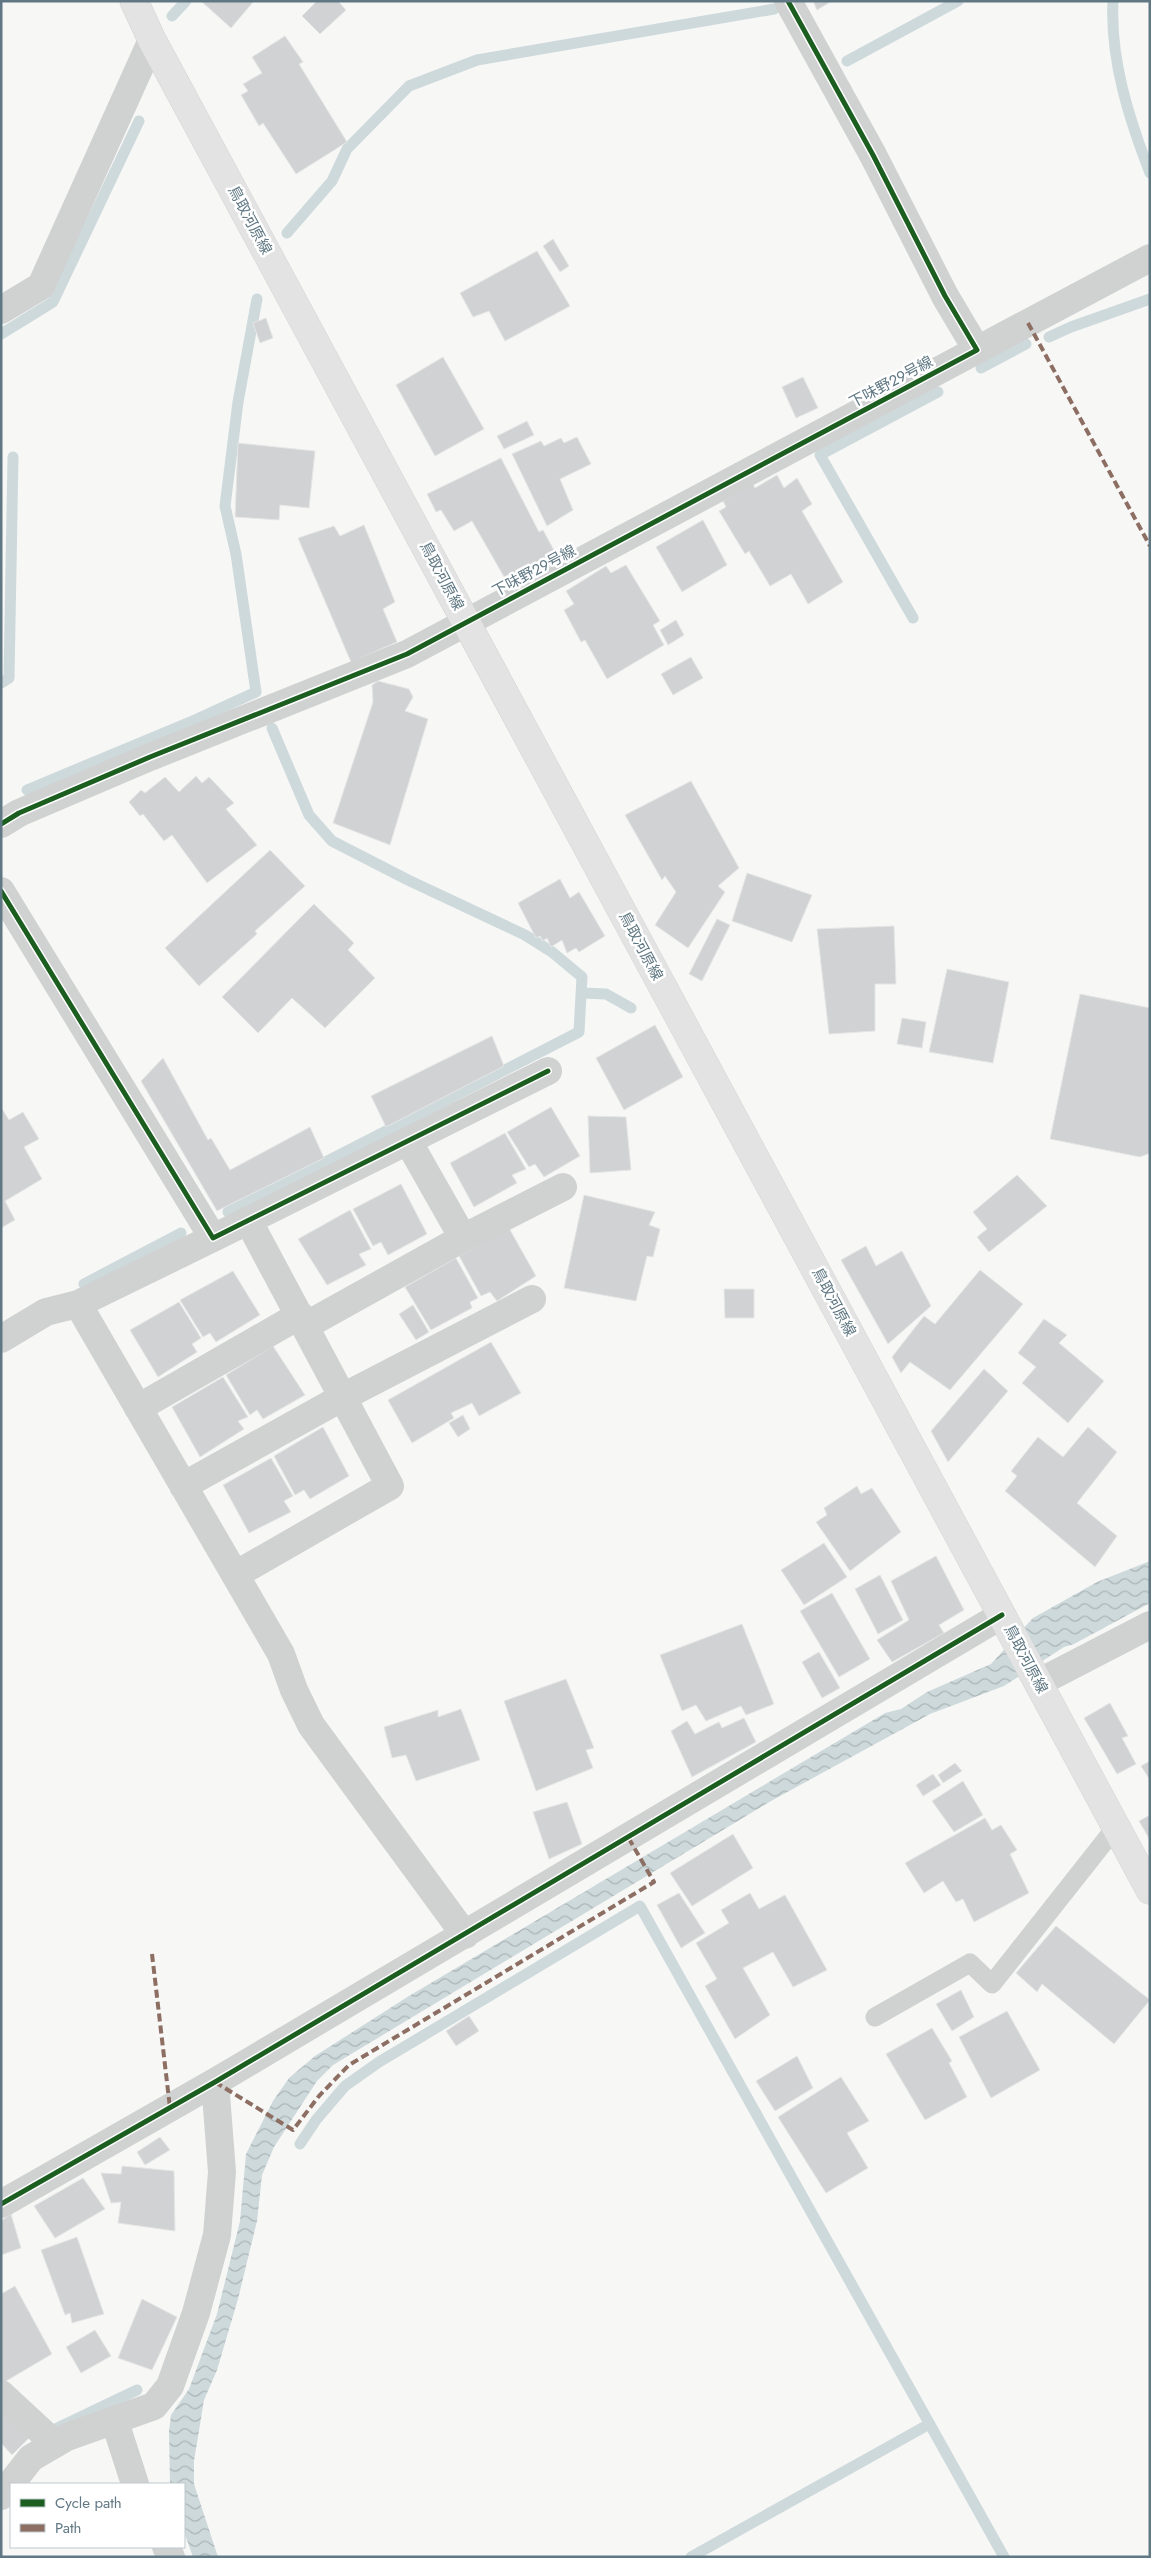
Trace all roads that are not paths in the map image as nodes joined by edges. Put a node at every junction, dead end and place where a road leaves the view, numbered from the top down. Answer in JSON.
{"nodes":[{"id":1,"x":134,"y":1,"type":"edge"},
{"id":2,"x":788,"y":1,"type":"edge"},
{"id":3,"x":152,"y":40,"type":"junction"},
{"id":4,"x":1150,"y":258,"type":"edge"},
{"id":5,"x":1,"y":310,"type":"edge"},
{"id":6,"x":977,"y":350,"type":"junction"},
{"id":7,"x":466,"y":621,"type":"junction"},
{"id":8,"x":1,"y":824,"type":"edge"},
{"id":9,"x":1,"y":891,"type":"edge"},
{"id":10,"x":548,"y":1072,"type":"dead end"},
{"id":11,"x":408,"y":1141,"type":"junction"},
{"id":12,"x":563,"y":1186,"type":"dead end"},
{"id":13,"x":248,"y":1220,"type":"junction"},
{"id":14,"x":213,"y":1238,"type":"junction"},
{"id":15,"x":463,"y":1238,"type":"junction"},
{"id":16,"x":532,"y":1299,"type":"dead end"},
{"id":17,"x":78,"y":1304,"type":"junction"},
{"id":18,"x":303,"y":1321,"type":"junction"},
{"id":19,"x":1,"y":1339,"type":"edge"},
{"id":20,"x":343,"y":1397,"type":"junction"},
{"id":21,"x":138,"y":1408,"type":"junction"},
{"id":22,"x":183,"y":1486,"type":"junction"},
{"id":23,"x":235,"y":1575,"type":"junction"},
{"id":24,"x":1006,"y":1621,"type":"junction"},
{"id":25,"x":1150,"y":1625,"type":"edge"},
{"id":26,"x":1036,"y":1678,"type":"junction"},
{"id":27,"x":1116,"y":1827,"type":"junction"},
{"id":28,"x":1150,"y":1890,"type":"edge"},
{"id":29,"x":465,"y":1935,"type":"junction"},
{"id":30,"x":875,"y":2017,"type":"dead end"},
{"id":31,"x":215,"y":2082,"type":"junction"},
{"id":32,"x":1,"y":2204,"type":"edge"},
{"id":33,"x":1,"y":2394,"type":"edge"},
{"id":34,"x":115,"y":2422,"type":"junction"},
{"id":35,"x":55,"y":2444,"type":"junction"},
{"id":36,"x":11,"y":2483,"type":"edge"},
{"id":37,"x":135,"y":2483,"type":"edge"},
{"id":38,"x":10,"y":2485,"type":"edge"},
{"id":39,"x":1,"y":2496,"type":"edge"}],
"edges":[{"from":1,"to":3,"type":"main road","name":"鳥取河原線"},
{"from":2,"to":6,"type":"street"},
{"from":3,"to":5,"type":"street"},
{"from":3,"to":7,"type":"main road","name":"鳥取河原線"},
{"from":4,"to":6,"type":"street","name":"下味野29号線"},
{"from":6,"to":7,"type":"street","name":"下味野29号線"},
{"from":7,"to":8,"type":"street","name":"下味野29号線"},
{"from":7,"to":24,"type":"main road","name":"鳥取河原線"},
{"from":9,"to":14,"type":"street"},
{"from":10,"to":11,"type":"street"},
{"from":11,"to":13,"type":"street"},
{"from":11,"to":15,"type":"street"},
{"from":12,"to":15,"type":"street"},
{"from":13,"to":14,"type":"street"},
{"from":13,"to":18,"type":"street"},
{"from":14,"to":17,"type":"street"},
{"from":15,"to":18,"type":"street"},
{"from":16,"to":20,"type":"street"},
{"from":17,"to":19,"type":"street"},
{"from":17,"to":21,"type":"street"},
{"from":18,"to":20,"type":"street"},
{"from":18,"to":21,"type":"street"},
{"from":20,"to":22,"type":"street"},
{"from":20,"to":23,"type":"street"},
{"from":21,"to":22,"type":"street"},
{"from":22,"to":23,"type":"street"},
{"from":23,"to":29,"type":"street"},
{"from":24,"to":26,"type":"main road","name":"鳥取河原線"},
{"from":24,"to":29,"type":"street"},
{"from":25,"to":26,"type":"street"},
{"from":26,"to":27,"type":"main road","name":"鳥取河原線"},
{"from":27,"to":28,"type":"main road","name":"鳥取河原線"},
{"from":27,"to":30,"type":"lane"},
{"from":29,"to":31,"type":"street"},
{"from":31,"to":32,"type":"street"},
{"from":31,"to":34,"type":"street"},
{"from":33,"to":35,"type":"street"},
{"from":34,"to":35,"type":"street"},
{"from":34,"to":37,"type":"street"},
{"from":35,"to":36,"type":"street"},
{"from":38,"to":39,"type":"street"}]}
